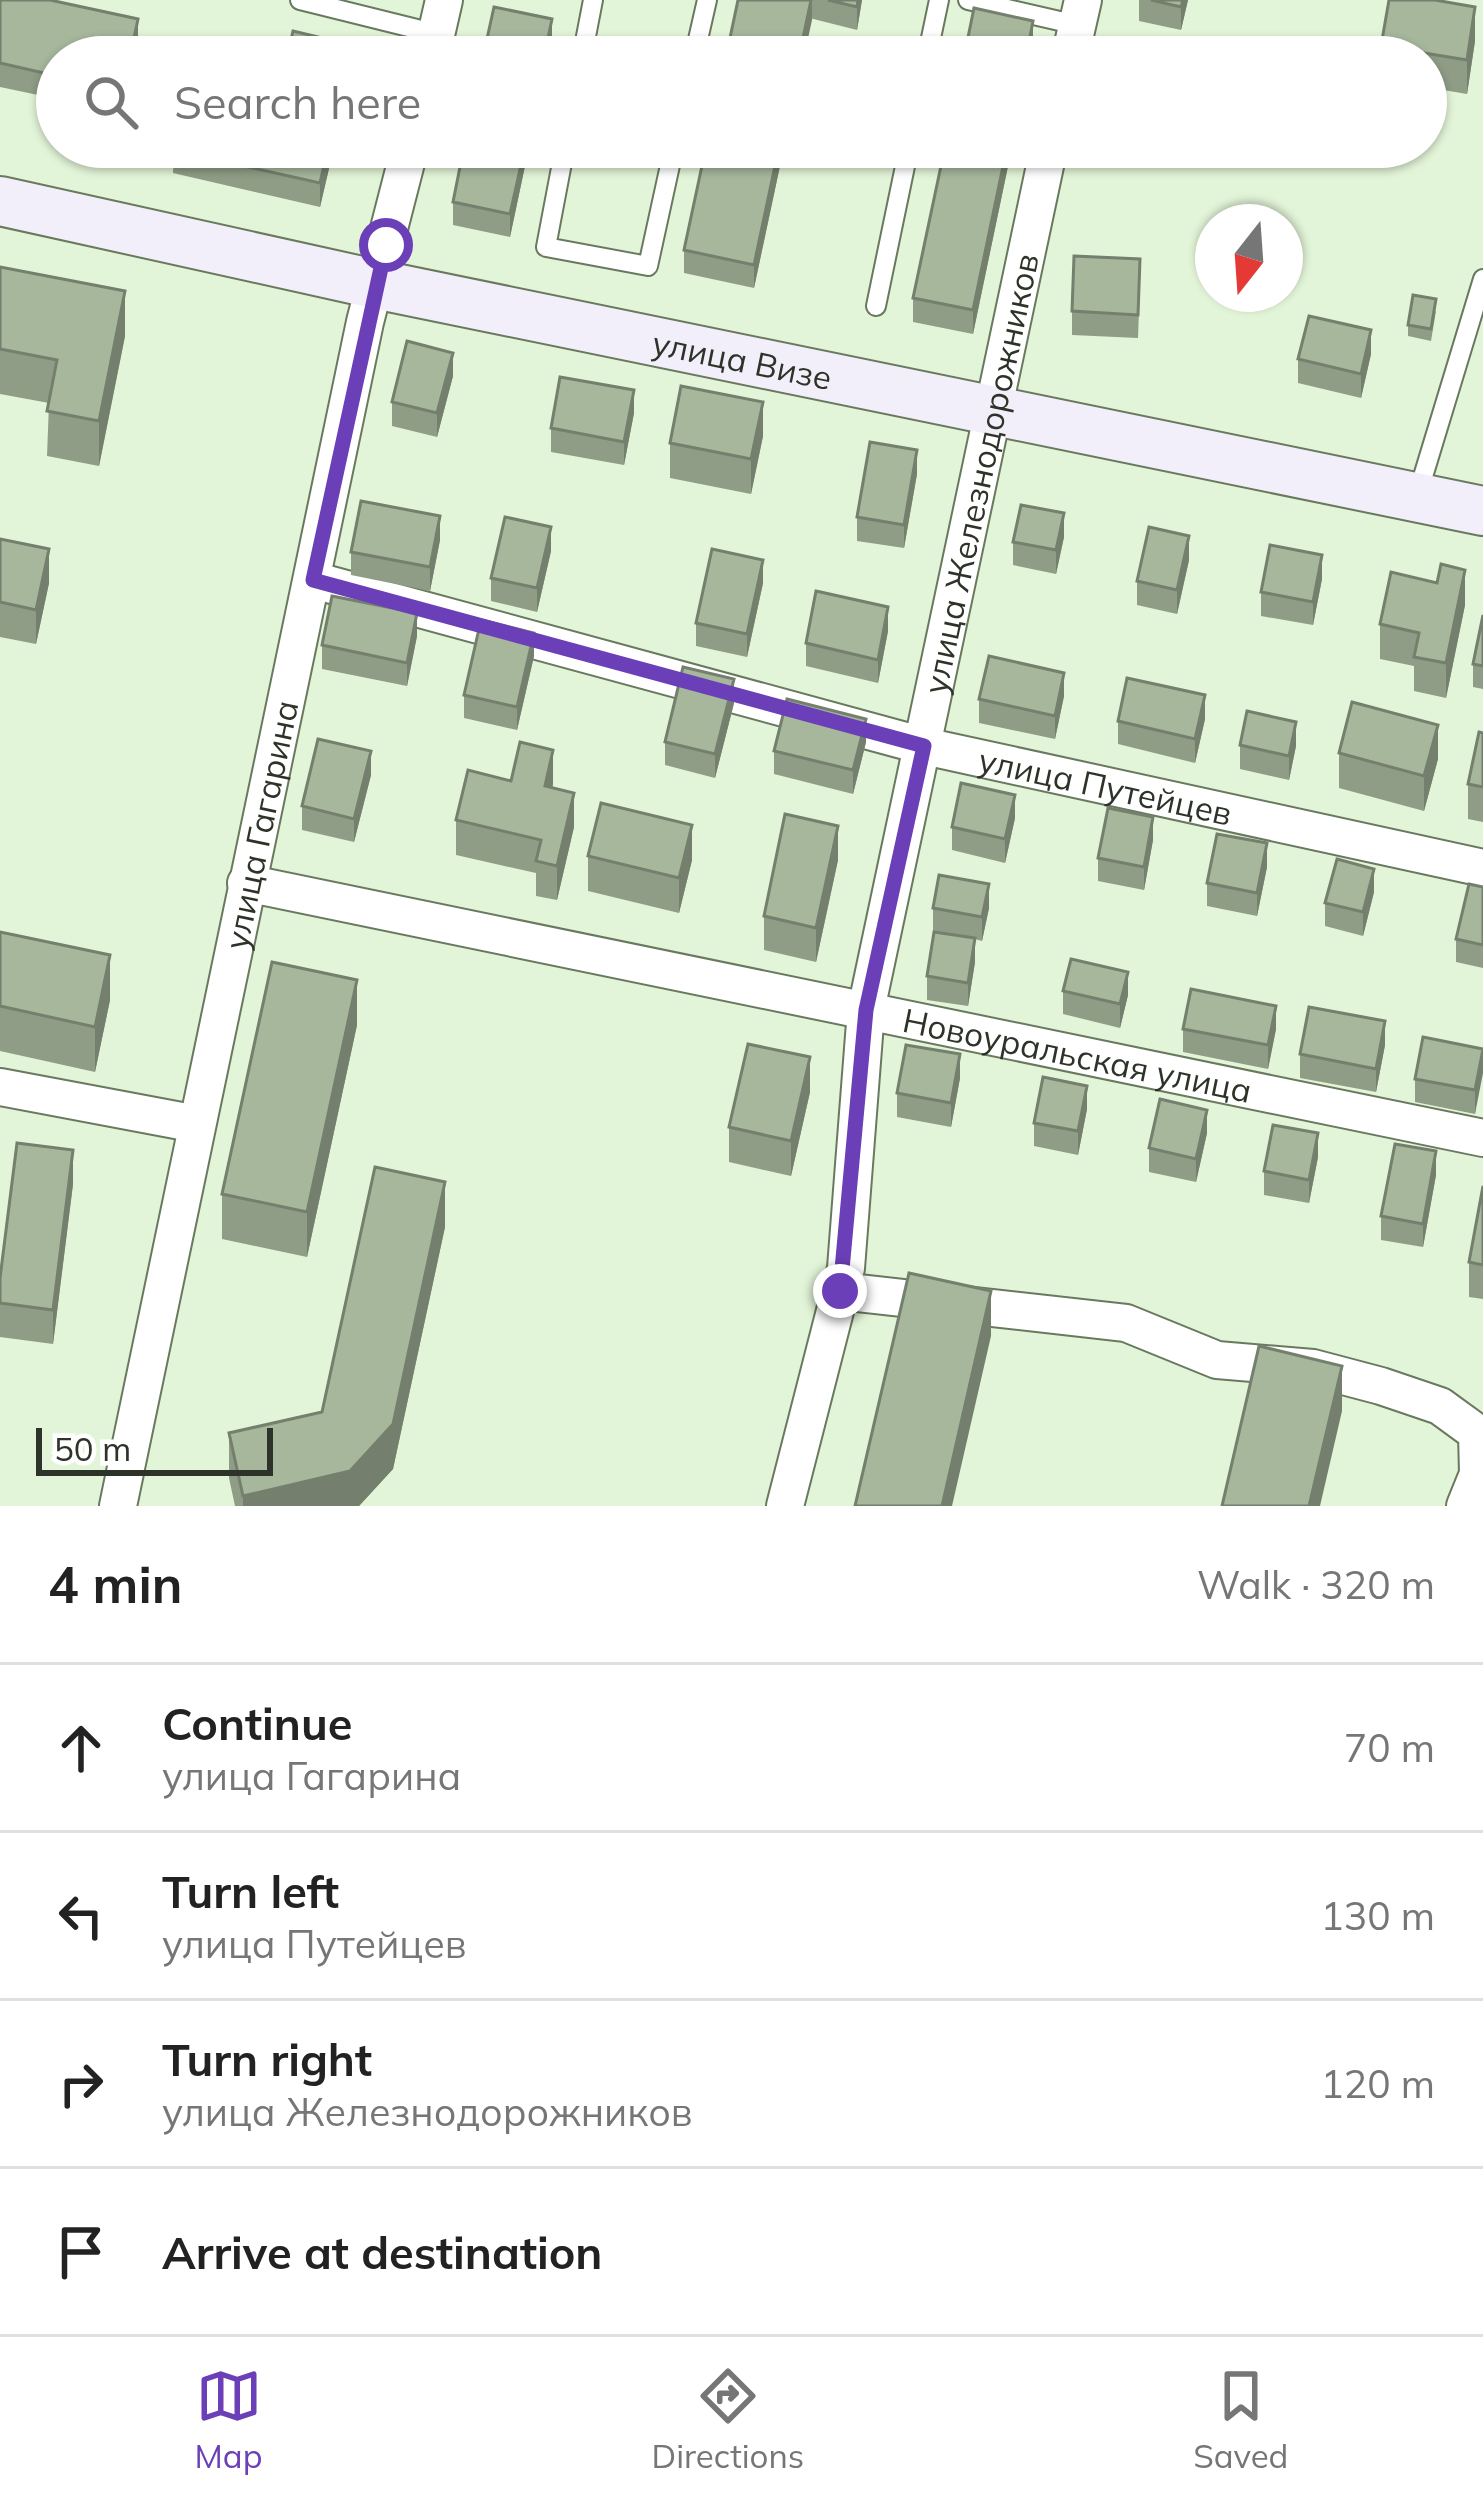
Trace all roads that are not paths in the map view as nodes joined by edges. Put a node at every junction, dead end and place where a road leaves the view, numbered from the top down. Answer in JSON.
{"nodes":[{"id":1,"x":300,"y":0,"type":"edge"},
{"id":2,"x":593,"y":0,"type":"edge"},
{"id":3,"x":707,"y":0,"type":"edge"},
{"id":4,"x":939,"y":0,"type":"edge"},
{"id":5,"x":968,"y":0,"type":"edge"},
{"id":6,"x":1076,"y":28,"type":"edge"},
{"id":7,"x":438,"y":30,"type":"edge"},
{"id":8,"x":586,"y":36,"type":"edge"},
{"id":9,"x":699,"y":36,"type":"edge"},
{"id":10,"x":931,"y":36,"type":"edge"},
{"id":11,"x":405,"y":168,"type":"edge"},
{"id":12,"x":561,"y":168,"type":"edge"},
{"id":13,"x":669,"y":168,"type":"edge"},
{"id":14,"x":905,"y":168,"type":"edge"},
{"id":15,"x":1044,"y":168,"type":"edge"},
{"id":16,"x":0,"y":201,"type":"edge"},
{"id":17,"x":1483,"y":280,"type":"edge"},
{"id":18,"x":375,"y":284,"type":"junction"},
{"id":19,"x":876,"y":306,"type":"dead end"},
{"id":20,"x":990,"y":406,"type":"junction"},
{"id":21,"x":1417,"y":497,"type":"junction"},
{"id":22,"x":1483,"y":511,"type":"edge"},
{"id":23,"x":313,"y":580,"type":"junction"},
{"id":24,"x":924,"y":746,"type":"junction"},
{"id":25,"x":1483,"y":868,"type":"edge"},
{"id":26,"x":247,"y":883,"type":"junction"},
{"id":27,"x":866,"y":1010,"type":"junction"},
{"id":28,"x":0,"y":1088,"type":"edge"},
{"id":29,"x":197,"y":1124,"type":"junction"},
{"id":30,"x":1483,"y":1138,"type":"edge"},
{"id":31,"x":840,"y":1291,"type":"junction"},
{"id":32,"x":118,"y":1506,"type":"edge"},
{"id":33,"x":784,"y":1506,"type":"edge"},
{"id":34,"x":1465,"y":1506,"type":"edge"}],
"edges":[{"from":1,"to":7,"type":"lane"},
{"from":2,"to":8,"type":"lane"},
{"from":3,"to":9,"type":"lane"},
{"from":4,"to":10,"type":"lane"},
{"from":5,"to":6,"type":"lane"},
{"from":11,"to":18,"type":"street","name":"улица Гагарина"},
{"from":12,"to":13,"type":"lane"},
{"from":14,"to":19,"type":"lane"},
{"from":15,"to":20,"type":"street","name":"улица Железнодорожников"},
{"from":16,"to":18,"type":"street","name":"улица Визе"},
{"from":17,"to":21,"type":"lane"},
{"from":18,"to":20,"type":"street","name":"улица Визе"},
{"from":18,"to":23,"type":"street","name":"улица Гагарина"},
{"from":20,"to":21,"type":"street","name":"улица Визе"},
{"from":20,"to":24,"type":"street","name":"улица Железнодорожников"},
{"from":21,"to":22,"type":"street","name":"улица Визе"},
{"from":23,"to":24,"type":"street","name":"улица Путейцев"},
{"from":23,"to":26,"type":"street","name":"улица Гагарина"},
{"from":24,"to":25,"type":"street","name":"улица Путейцев"},
{"from":24,"to":27,"type":"street","name":"улица Железнодорожников"},
{"from":26,"to":27,"type":"street","name":"Новоуральская улица"},
{"from":26,"to":29,"type":"street","name":"улица Гагарина"},
{"from":27,"to":30,"type":"street","name":"Новоуральская улица"},
{"from":27,"to":31,"type":"street","name":"улица Железнодорожников"},
{"from":28,"to":29,"type":"street"},
{"from":29,"to":32,"type":"street","name":"улица Гагарина"},
{"from":31,"to":33,"type":"street","name":"улица Железнодорожников"},
{"from":31,"to":34,"type":"street"}]}
